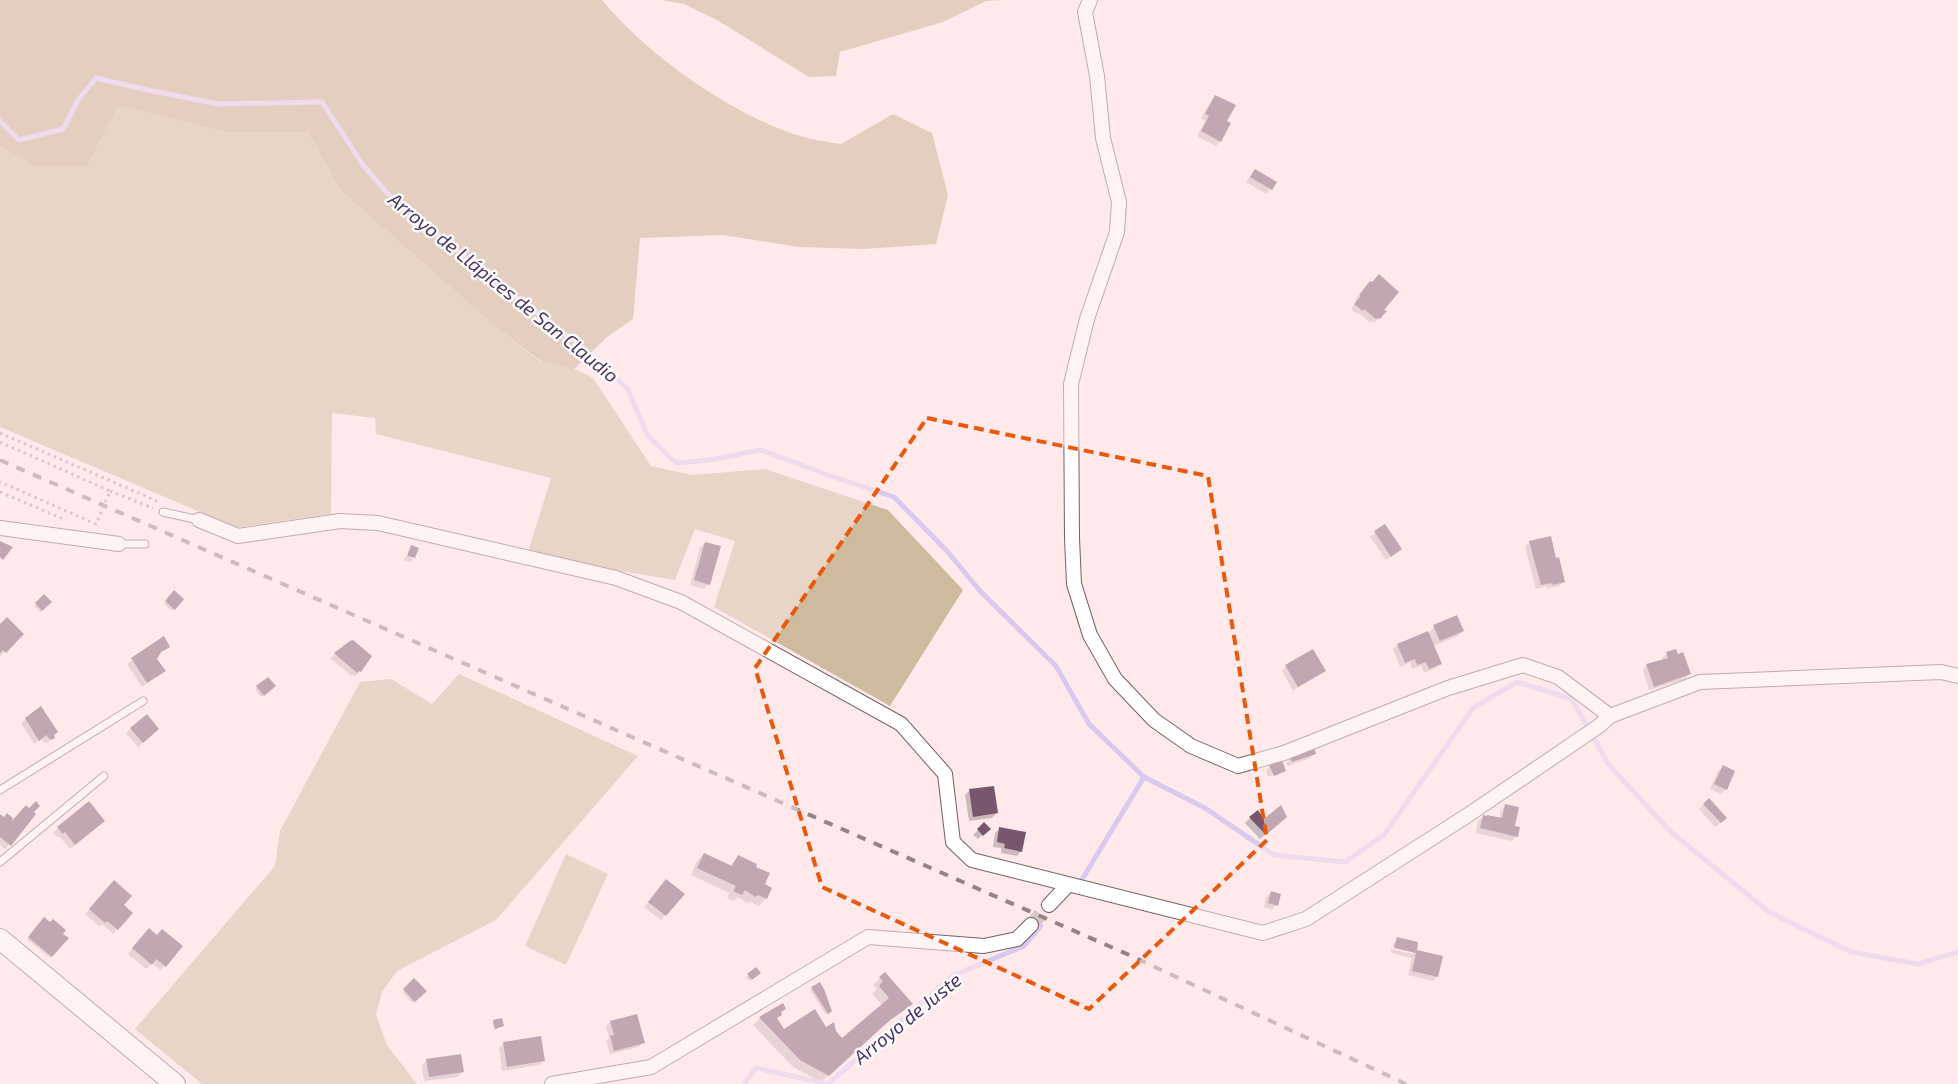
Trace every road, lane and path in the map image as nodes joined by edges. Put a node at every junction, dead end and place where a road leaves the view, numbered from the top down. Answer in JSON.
{"nodes":[{"id":1,"x":1090,"y":0,"type":"edge"},
{"id":2,"x":0,"y":433,"type":"edge"},
{"id":3,"x":0,"y":442,"type":"edge"},
{"id":4,"x":0,"y":482,"type":"edge"},
{"id":5,"x":110,"y":491,"type":"junction"},
{"id":6,"x":0,"y":492,"type":"edge"},
{"id":7,"x":163,"y":508,"type":"junction"},
{"id":8,"x":199,"y":520,"type":"joint"},
{"id":9,"x":73,"y":524,"type":"dead end"},
{"id":10,"x":0,"y":528,"type":"edge"},
{"id":11,"x":119,"y":544,"type":"joint"},
{"id":12,"x":145,"y":544,"type":"dead end"},
{"id":13,"x":1958,"y":676,"type":"edge"},
{"id":14,"x":143,"y":701,"type":"dead end"},
{"id":15,"x":1610,"y":716,"type":"junction"},
{"id":16,"x":104,"y":776,"type":"dead end"},
{"id":17,"x":0,"y":790,"type":"edge"},
{"id":18,"x":0,"y":862,"type":"edge"},
{"id":19,"x":1068,"y":885,"type":"junction"},
{"id":20,"x":1049,"y":905,"type":"tunnel mouth"},
{"id":21,"x":1031,"y":925,"type":"tunnel mouth"},
{"id":22,"x":0,"y":939,"type":"edge"},
{"id":23,"x":175,"y":1084,"type":"edge"},
{"id":24,"x":552,"y":1084,"type":"edge"}],
"edges":[{"from":1,"to":15,"type":"street"},
{"from":2,"to":7,"type":"path"},
{"from":3,"to":5,"type":"path","bridge":true},
{"from":4,"to":5,"type":"path","bridge":true},
{"from":5,"to":7,"type":"path"},
{"from":6,"to":9,"type":"path"},
{"from":7,"to":8,"type":"lane"},
{"from":8,"to":19,"type":"street"},
{"from":10,"to":11,"type":"street"},
{"from":11,"to":12,"type":"lane"},
{"from":13,"to":15,"type":"street"},
{"from":14,"to":17,"type":"lane"},
{"from":15,"to":19,"type":"street"},
{"from":16,"to":18,"type":"lane"},
{"from":19,"to":20,"type":"street"},
{"from":21,"to":24,"type":"street"},
{"from":22,"to":23,"type":"street"}]}
